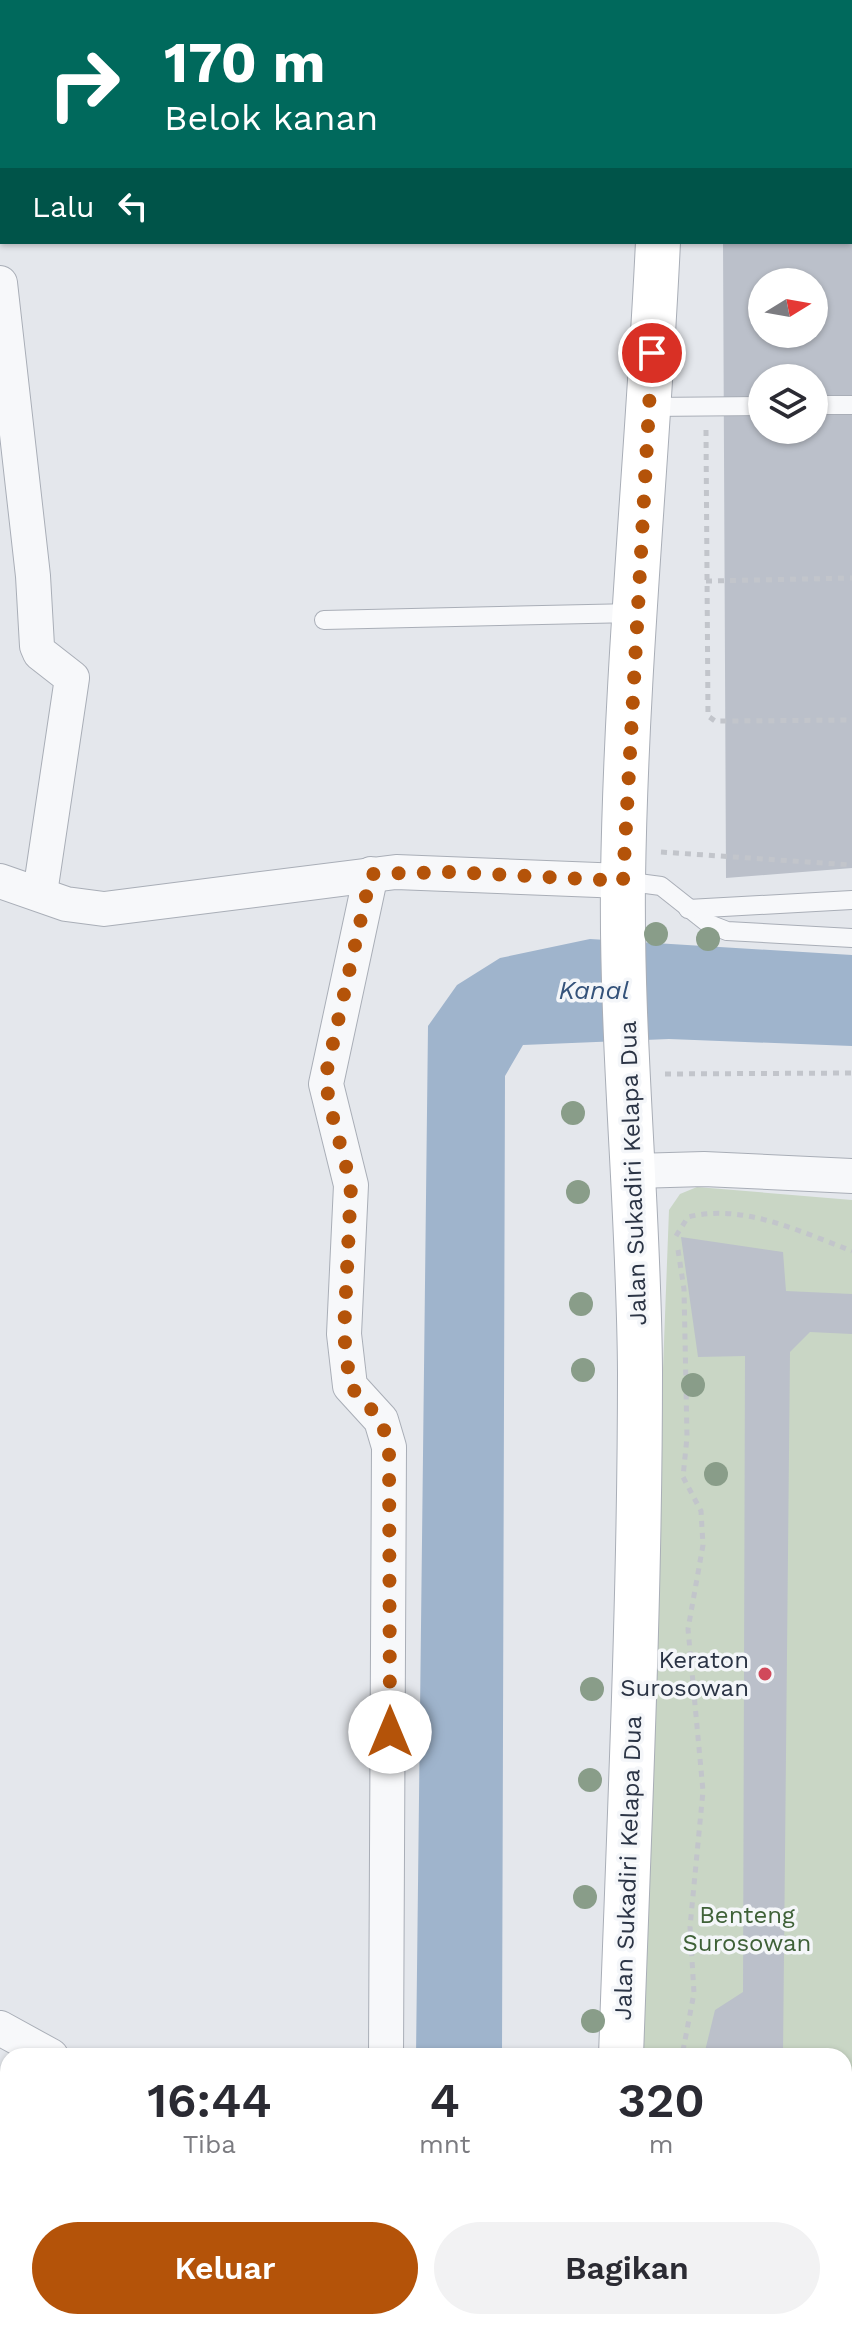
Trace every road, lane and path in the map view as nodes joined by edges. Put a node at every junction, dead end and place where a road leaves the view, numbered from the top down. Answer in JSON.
{"nodes":[{"id":1,"x":658,"y":244,"type":"edge"},
{"id":2,"x":0,"y":283,"type":"edge"},
{"id":3,"x":828,"y":405,"type":"edge"},
{"id":4,"x":852,"y":405,"type":"edge"},
{"id":5,"x":748,"y":406,"type":"edge"},
{"id":6,"x":649,"y":407,"type":"junction"},
{"id":7,"x":706,"y":407,"type":"junction"},
{"id":8,"x":852,"y":578,"type":"edge"},
{"id":9,"x":706,"y":581,"type":"junction"},
{"id":10,"x":637,"y":612,"type":"junction"},
{"id":11,"x":324,"y":620,"type":"dead end"},
{"id":12,"x":852,"y":720,"type":"edge"},
{"id":13,"x":624,"y":865,"type":"junction"},
{"id":14,"x":852,"y":865,"type":"edge"},
{"id":15,"x":371,"y":874,"type":"junction"},
{"id":16,"x":0,"y":881,"type":"edge"},
{"id":17,"x":40,"y":893,"type":"junction"},
{"id":18,"x":852,"y":900,"type":"edge"},
{"id":19,"x":688,"y":909,"type":"junction"},
{"id":20,"x":852,"y":938,"type":"edge"},
{"id":21,"x":628,"y":1063,"type":"junction"},
{"id":22,"x":852,"y":1073,"type":"edge"},
{"id":23,"x":635,"y":1171,"type":"junction"},
{"id":24,"x":852,"y":1176,"type":"edge"},
{"id":25,"x":852,"y":1251,"type":"edge"},
{"id":26,"x":0,"y":2028,"type":"edge"},
{"id":27,"x":36,"y":2048,"type":"edge"},
{"id":28,"x":386,"y":2048,"type":"edge"},
{"id":29,"x":621,"y":2048,"type":"edge"},
{"id":30,"x":684,"y":2048,"type":"edge"}],
"edges":[{"from":1,"to":6,"type":"main road","name":"Jalan Sukadiri Kelapa Dua"},
{"from":2,"to":17,"type":"street"},
{"from":3,"to":4,"type":"lane"},
{"from":5,"to":7,"type":"lane"},
{"from":6,"to":7,"type":"lane"},
{"from":6,"to":10,"type":"main road","name":"Jalan Sukadiri Kelapa Dua"},
{"from":7,"to":9,"type":"path"},
{"from":8,"to":9,"type":"path"},
{"from":9,"to":12,"type":"path"},
{"from":10,"to":11,"type":"lane"},
{"from":10,"to":13,"type":"main road","name":"Jalan Sukadiri Kelapa Dua"},
{"from":13,"to":14,"type":"path"},
{"from":13,"to":15,"type":"street"},
{"from":13,"to":19,"type":"lane"},
{"from":13,"to":21,"type":"main road","name":"Jalan Sukadiri Kelapa Dua"},
{"from":15,"to":17,"type":"street"},
{"from":15,"to":28,"type":"street"},
{"from":16,"to":17,"type":"street"},
{"from":18,"to":19,"type":"lane"},
{"from":19,"to":20,"type":"lane"},
{"from":21,"to":22,"type":"path"},
{"from":21,"to":23,"type":"main road","name":"Jalan Sukadiri Kelapa Dua"},
{"from":23,"to":24,"type":"street"},
{"from":23,"to":29,"type":"main road","name":"Jalan Sukadiri Kelapa Dua"},
{"from":25,"to":30,"type":"path"},
{"from":26,"to":27,"type":"street"}]}
